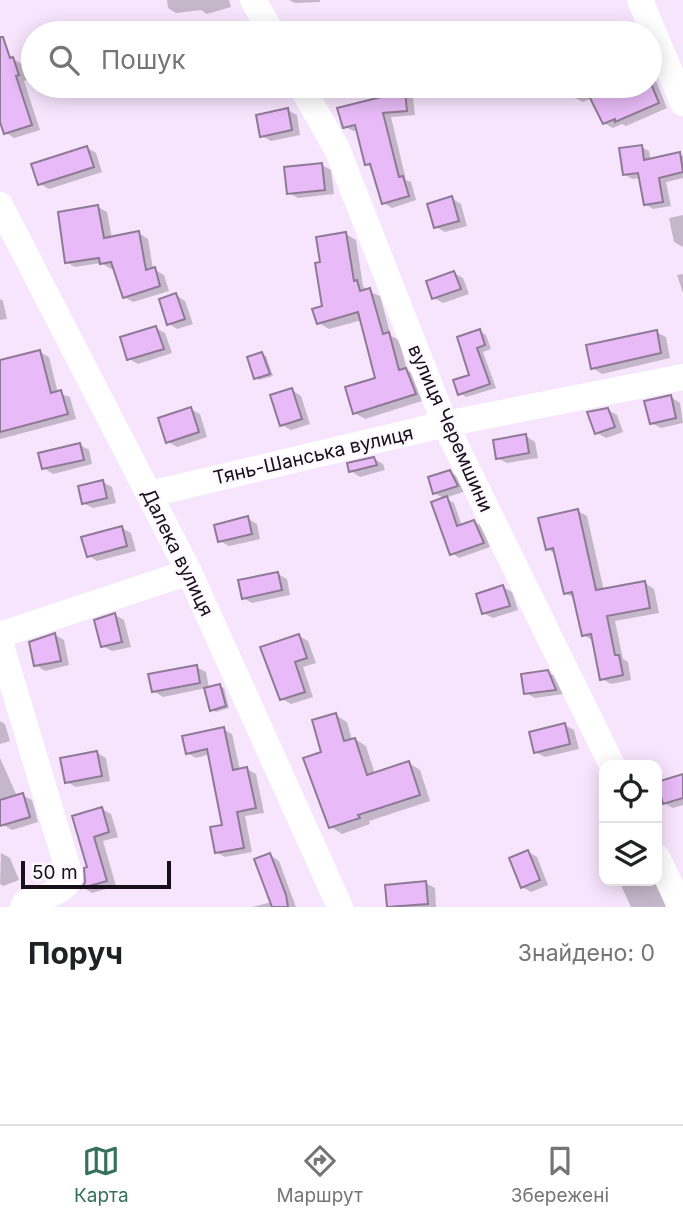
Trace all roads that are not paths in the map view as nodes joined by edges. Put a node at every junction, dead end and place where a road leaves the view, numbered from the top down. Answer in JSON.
{"nodes":[{"id":1,"x":253,"y":0,"type":"edge"},
{"id":2,"x":640,"y":0,"type":"edge"},
{"id":3,"x":265,"y":21,"type":"edge"},
{"id":4,"x":649,"y":21,"type":"edge"},
{"id":5,"x":662,"y":53,"type":"edge"},
{"id":6,"x":308,"y":98,"type":"edge"},
{"id":7,"x":683,"y":103,"type":"edge"},
{"id":8,"x":0,"y":205,"type":"edge"},
{"id":9,"x":683,"y":377,"type":"edge"},
{"id":10,"x":445,"y":424,"type":"junction"},
{"id":11,"x":150,"y":494,"type":"junction"},
{"id":12,"x":189,"y":572,"type":"junction"},
{"id":13,"x":0,"y":635,"type":"edge"},
{"id":14,"x":0,"y":642,"type":"edge"},
{"id":15,"x":610,"y":760,"type":"edge"},
{"id":16,"x":662,"y":866,"type":"edge"},
{"id":17,"x":680,"y":900,"type":"edge"},
{"id":18,"x":18,"y":906,"type":"edge"},
{"id":19,"x":340,"y":907,"type":"edge"}],
"edges":[{"from":1,"to":3,"type":"street"},
{"from":2,"to":4,"type":"street"},
{"from":5,"to":7,"type":"street"},
{"from":6,"to":10,"type":"street","name":"вулиця Черемшини"},
{"from":8,"to":11,"type":"street","name":"Далека вулиця"},
{"from":9,"to":10,"type":"street","name":"Тянь-Шанська вулиця"},
{"from":10,"to":11,"type":"street","name":"Тянь-Шанська вулиця"},
{"from":10,"to":15,"type":"street","name":"вулиця Черемшини"},
{"from":11,"to":12,"type":"street","name":"Далека вулиця"},
{"from":12,"to":13,"type":"street"},
{"from":12,"to":19,"type":"street","name":"Далека вулиця"},
{"from":14,"to":18,"type":"street"},
{"from":16,"to":17,"type":"street"}]}
